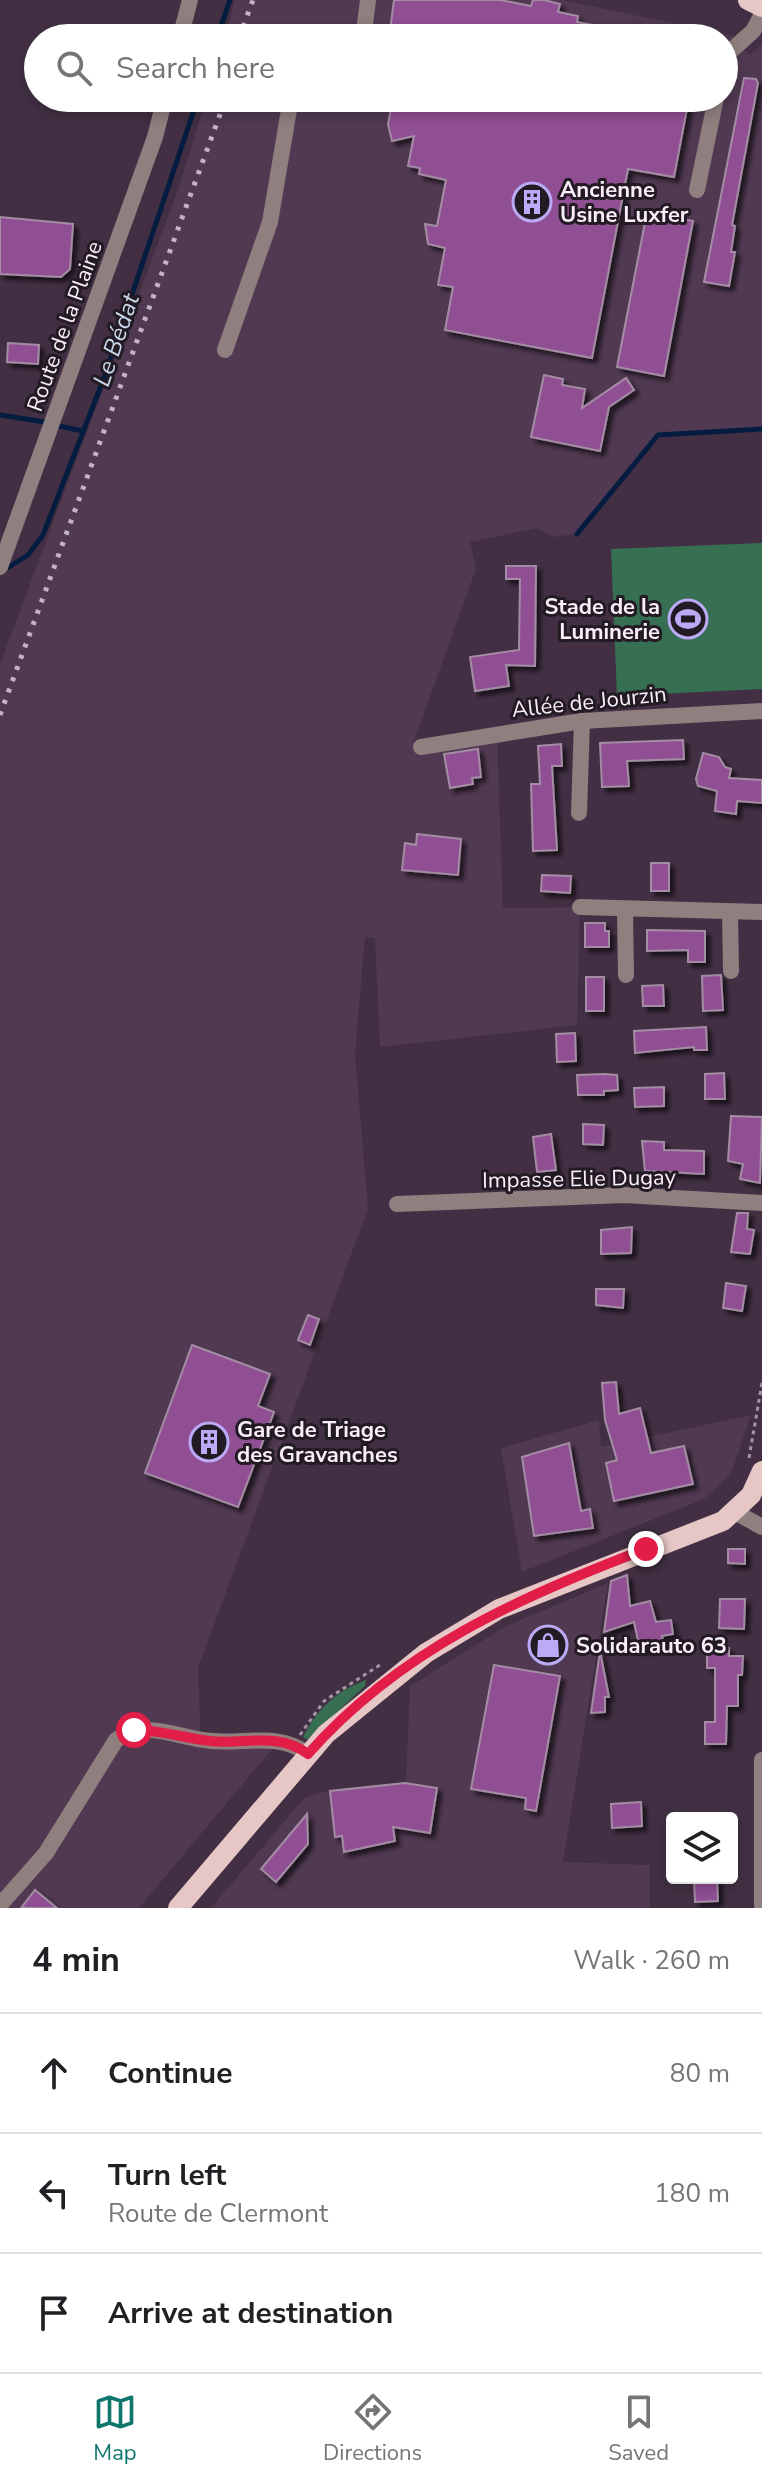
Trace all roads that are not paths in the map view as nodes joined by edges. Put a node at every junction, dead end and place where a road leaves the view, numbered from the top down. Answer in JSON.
{"nodes":[{"id":1,"x":190,"y":0,"type":"edge"},
{"id":2,"x":368,"y":0,"type":"edge"},
{"id":3,"x":748,"y":0,"type":"edge"},
{"id":4,"x":756,"y":0,"type":"edge"},
{"id":5,"x":762,"y":4,"type":"edge"},
{"id":6,"x":762,"y":14,"type":"edge"},
{"id":7,"x":184,"y":24,"type":"edge"},
{"id":8,"x":365,"y":24,"type":"edge"},
{"id":9,"x":738,"y":44,"type":"edge"},
{"id":10,"x":161,"y":112,"type":"edge"},
{"id":11,"x":289,"y":112,"type":"edge"},
{"id":12,"x":713,"y":112,"type":"edge"},
{"id":13,"x":697,"y":190,"type":"dead end"},
{"id":14,"x":225,"y":350,"type":"dead end"},
{"id":15,"x":0,"y":567,"type":"edge"},
{"id":16,"x":762,"y":711,"type":"edge"},
{"id":17,"x":582,"y":721,"type":"junction"},
{"id":18,"x":421,"y":747,"type":"dead end"},
{"id":19,"x":579,"y":813,"type":"dead end"},
{"id":20,"x":580,"y":907,"type":"dead end"},
{"id":21,"x":625,"y":911,"type":"junction"},
{"id":22,"x":730,"y":912,"type":"junction"},
{"id":23,"x":762,"y":912,"type":"edge"},
{"id":24,"x":731,"y":971,"type":"dead end"},
{"id":25,"x":626,"y":975,"type":"dead end"},
{"id":26,"x":762,"y":1203,"type":"edge"},
{"id":27,"x":397,"y":1204,"type":"dead end"},
{"id":28,"x":760,"y":1483,"type":"edge"},
{"id":29,"x":735,"y":1512,"type":"junction"},
{"id":30,"x":762,"y":1527,"type":"edge"},
{"id":31,"x":308,"y":1754,"type":"junction"},
{"id":32,"x":762,"y":1760,"type":"edge"},
{"id":33,"x":762,"y":1801,"type":"edge"},
{"id":34,"x":0,"y":1905,"type":"edge"},
{"id":35,"x":762,"y":1905,"type":"edge"},
{"id":36,"x":178,"y":1908,"type":"edge"}],
"edges":[{"from":1,"to":7,"type":"street"},
{"from":2,"to":8,"type":"street"},
{"from":3,"to":5,"type":"main road"},
{"from":4,"to":5,"type":"main road"},
{"from":6,"to":9,"type":"street"},
{"from":10,"to":15,"type":"street","name":"Route de la Plaine"},
{"from":11,"to":14,"type":"street"},
{"from":12,"to":13,"type":"street"},
{"from":16,"to":17,"type":"street","name":"Allée de Jourzin"},
{"from":17,"to":18,"type":"street","name":"Allée de Jourzin"},
{"from":17,"to":19,"type":"street"},
{"from":20,"to":21,"type":"street"},
{"from":21,"to":22,"type":"street"},
{"from":21,"to":25,"type":"street"},
{"from":22,"to":23,"type":"street"},
{"from":22,"to":24,"type":"street"},
{"from":26,"to":27,"type":"street","name":"Impasse Elie Dugay"},
{"from":28,"to":29,"type":"main road"},
{"from":29,"to":30,"type":"street"},
{"from":29,"to":31,"type":"main road"},
{"from":31,"to":34,"type":"street"},
{"from":31,"to":36,"type":"main road"},
{"from":32,"to":33,"type":"street"},
{"from":33,"to":35,"type":"street"}]}
